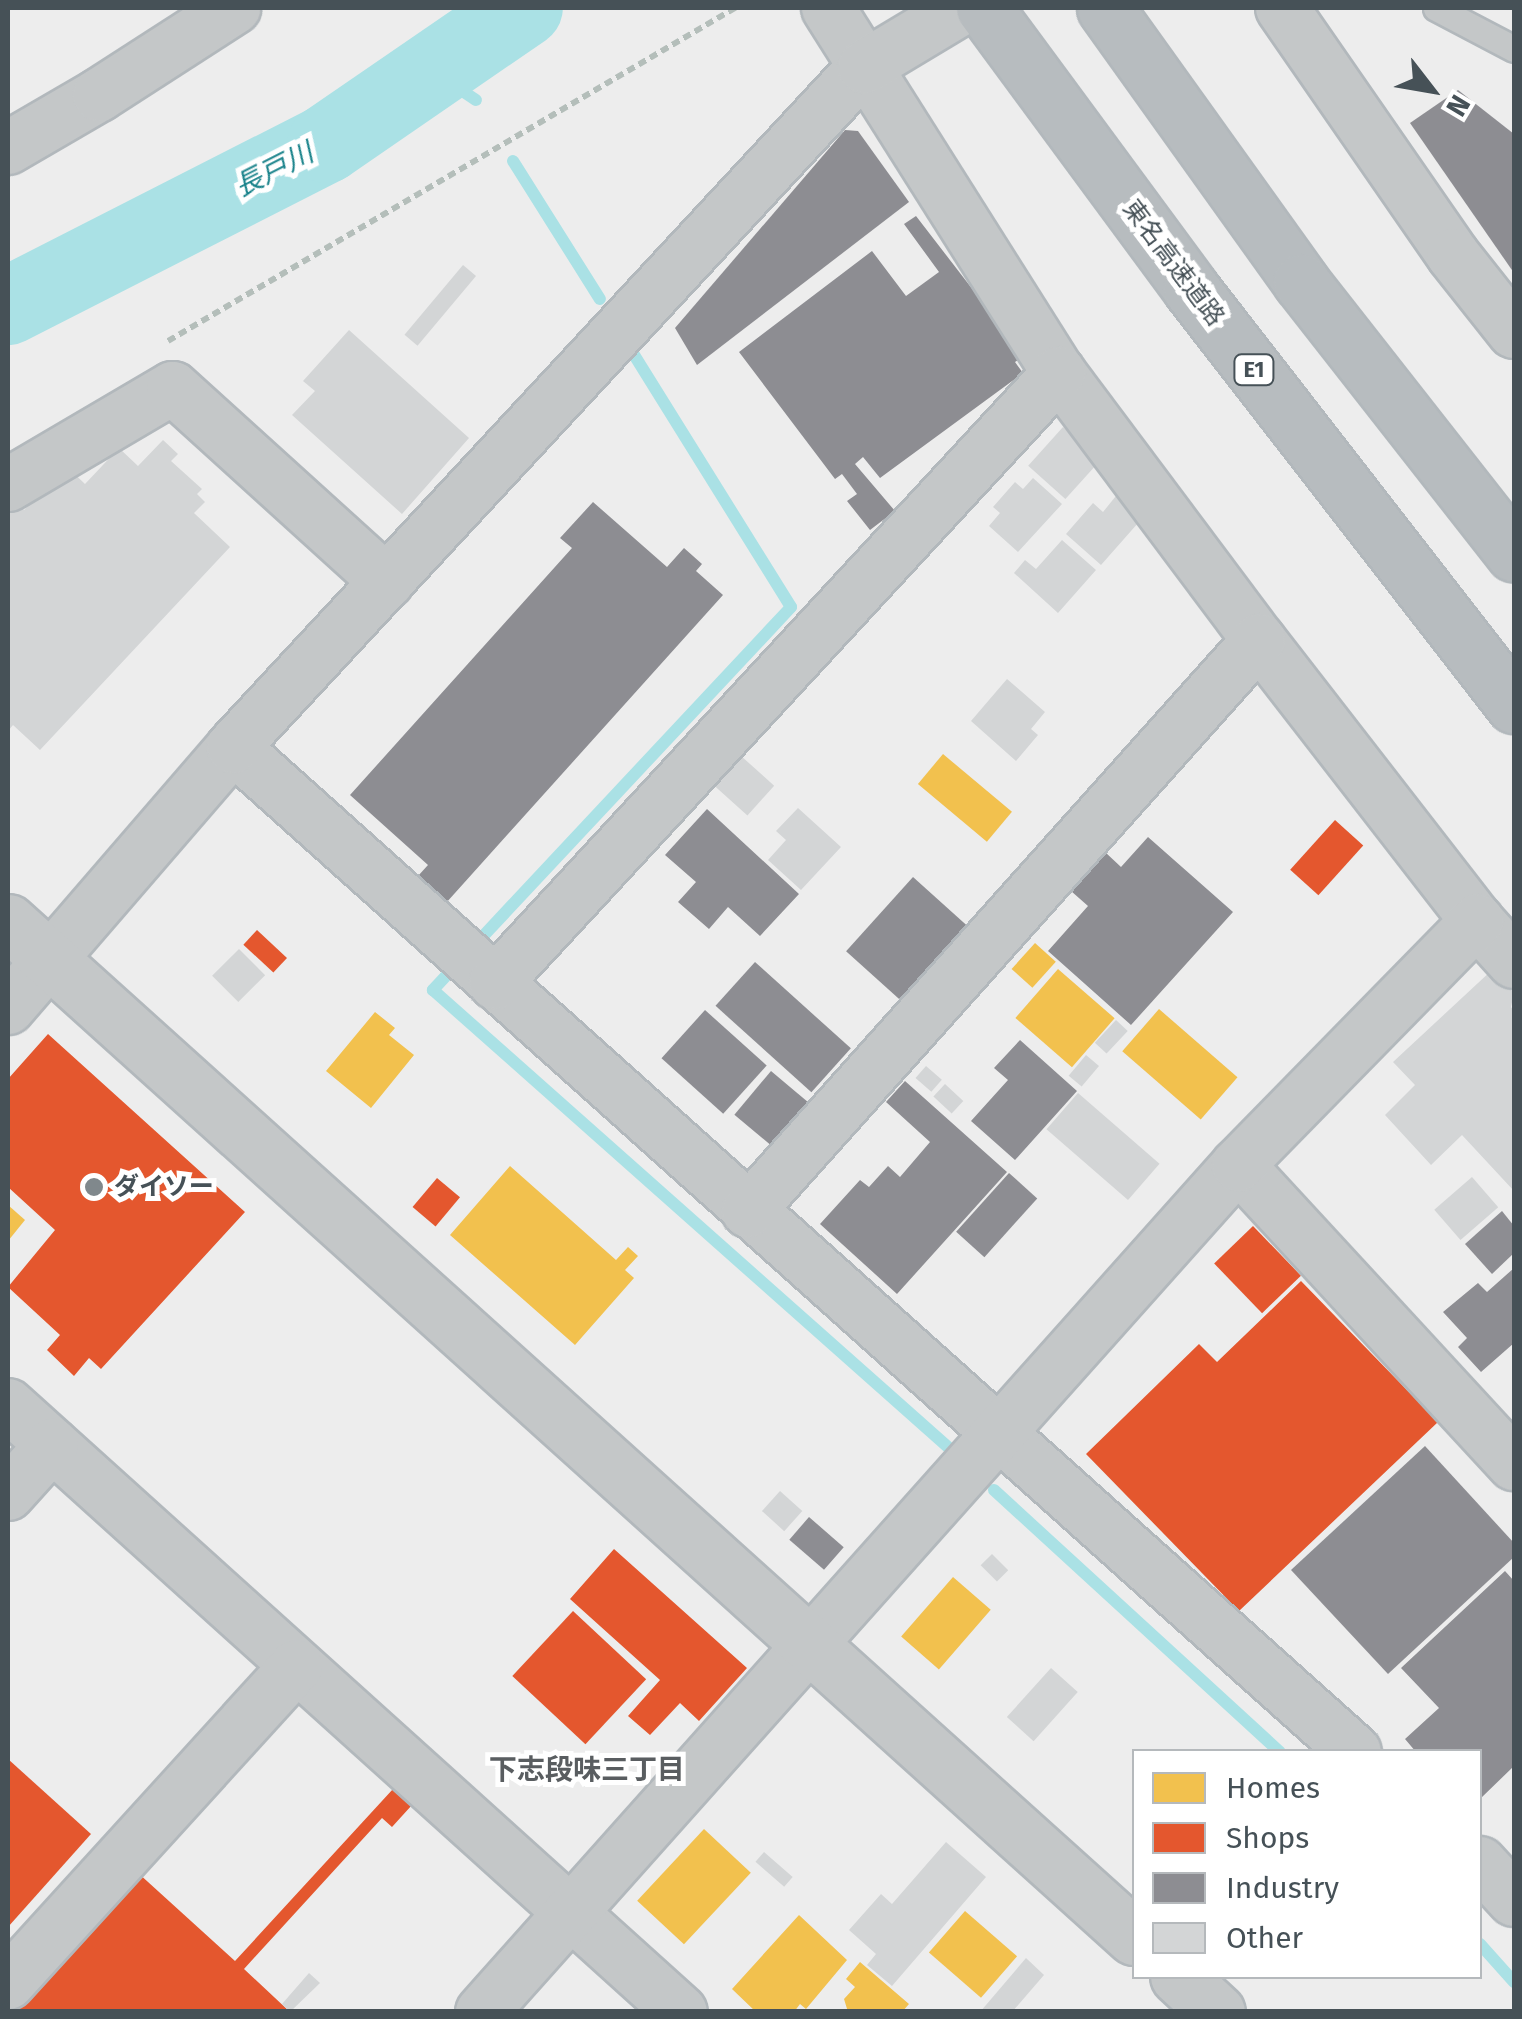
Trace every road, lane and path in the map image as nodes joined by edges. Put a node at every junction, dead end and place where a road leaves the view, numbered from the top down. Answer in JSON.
{"nodes":[{"id":1,"x":234,"y":8,"type":"edge"},
{"id":2,"x":735,"y":8,"type":"edge"},
{"id":3,"x":828,"y":8,"type":"edge"},
{"id":4,"x":1105,"y":8,"type":"edge"},
{"id":5,"x":1282,"y":8,"type":"edge"},
{"id":6,"x":1436,"y":8,"type":"edge"},
{"id":7,"x":982,"y":15,"type":"edge"},
{"id":8,"x":1514,"y":50,"type":"edge"},
{"id":9,"x":864,"y":66,"type":"junction"},
{"id":10,"x":8,"y":148,"type":"edge"},
{"id":11,"x":1514,"y":332,"type":"edge"},
{"id":12,"x":160,"y":346,"type":"dead end"},
{"id":13,"x":1059,"y":373,"type":"junction"},
{"id":14,"x":8,"y":485,"type":"edge"},
{"id":15,"x":1514,"y":554,"type":"edge"},
{"id":16,"x":387,"y":582,"type":"junction"},
{"id":17,"x":1259,"y":640,"type":"junction"},
{"id":18,"x":1514,"y":705,"type":"edge"},
{"id":19,"x":233,"y":747,"type":"junction"},
{"id":20,"x":1477,"y":921,"type":"junction"},
{"id":21,"x":8,"y":922,"type":"edge"},
{"id":22,"x":49,"y":960,"type":"junction"},
{"id":23,"x":1514,"y":962,"type":"edge"},
{"id":24,"x":477,"y":967,"type":"junction"},
{"id":25,"x":8,"y":1008,"type":"edge"},
{"id":26,"x":1238,"y":1165,"type":"junction"},
{"id":27,"x":748,"y":1212,"type":"junction"},
{"id":28,"x":8,"y":1405,"type":"edge"},
{"id":29,"x":1000,"y":1435,"type":"junction"},
{"id":30,"x":52,"y":1444,"type":"junction"},
{"id":31,"x":1514,"y":1464,"type":"edge"},
{"id":32,"x":8,"y":1494,"type":"edge"},
{"id":33,"x":809,"y":1645,"type":"junction"},
{"id":34,"x":296,"y":1666,"type":"junction"},
{"id":35,"x":1352,"y":1749,"type":"edge"},
{"id":36,"x":1482,"y":1865,"type":"edge"},
{"id":37,"x":1514,"y":1900,"type":"edge"},
{"id":38,"x":571,"y":1914,"type":"junction"},
{"id":39,"x":1132,"y":1936,"type":"edge"},
{"id":40,"x":1181,"y":1979,"type":"edge"},
{"id":41,"x":8,"y":1983,"type":"edge"},
{"id":42,"x":482,"y":2012,"type":"edge"},
{"id":43,"x":681,"y":2012,"type":"edge"},
{"id":44,"x":1217,"y":2012,"type":"edge"}],
"edges":[{"from":1,"to":10,"type":"street"},
{"from":2,"to":12,"type":"path"},
{"from":3,"to":9,"type":"street"},
{"from":4,"to":15,"type":"highway"},
{"from":5,"to":11,"type":"street"},
{"from":6,"to":8,"type":"lane"},
{"from":7,"to":9,"type":"street"},
{"from":7,"to":18,"type":"highway","name":"東名高速道路","number":"E1"},
{"from":9,"to":13,"type":"street"},
{"from":9,"to":16,"type":"street"},
{"from":13,"to":17,"type":"street"},
{"from":13,"to":24,"type":"street"},
{"from":14,"to":16,"type":"street"},
{"from":16,"to":19,"type":"street"},
{"from":17,"to":20,"type":"street"},
{"from":17,"to":27,"type":"street"},
{"from":19,"to":22,"type":"street"},
{"from":19,"to":24,"type":"street"},
{"from":20,"to":23,"type":"street"},
{"from":20,"to":26,"type":"street"},
{"from":21,"to":22,"type":"street"},
{"from":22,"to":25,"type":"street"},
{"from":22,"to":33,"type":"street"},
{"from":24,"to":27,"type":"street"},
{"from":26,"to":29,"type":"street"},
{"from":26,"to":31,"type":"street"},
{"from":27,"to":29,"type":"street"},
{"from":28,"to":30,"type":"street"},
{"from":29,"to":33,"type":"street"},
{"from":29,"to":35,"type":"street"},
{"from":30,"to":32,"type":"street"},
{"from":30,"to":34,"type":"street"},
{"from":33,"to":38,"type":"street"},
{"from":33,"to":39,"type":"street"},
{"from":34,"to":38,"type":"street"},
{"from":34,"to":41,"type":"street"},
{"from":36,"to":37,"type":"street"},
{"from":38,"to":42,"type":"street"},
{"from":38,"to":43,"type":"street"},
{"from":40,"to":44,"type":"street"}]}
